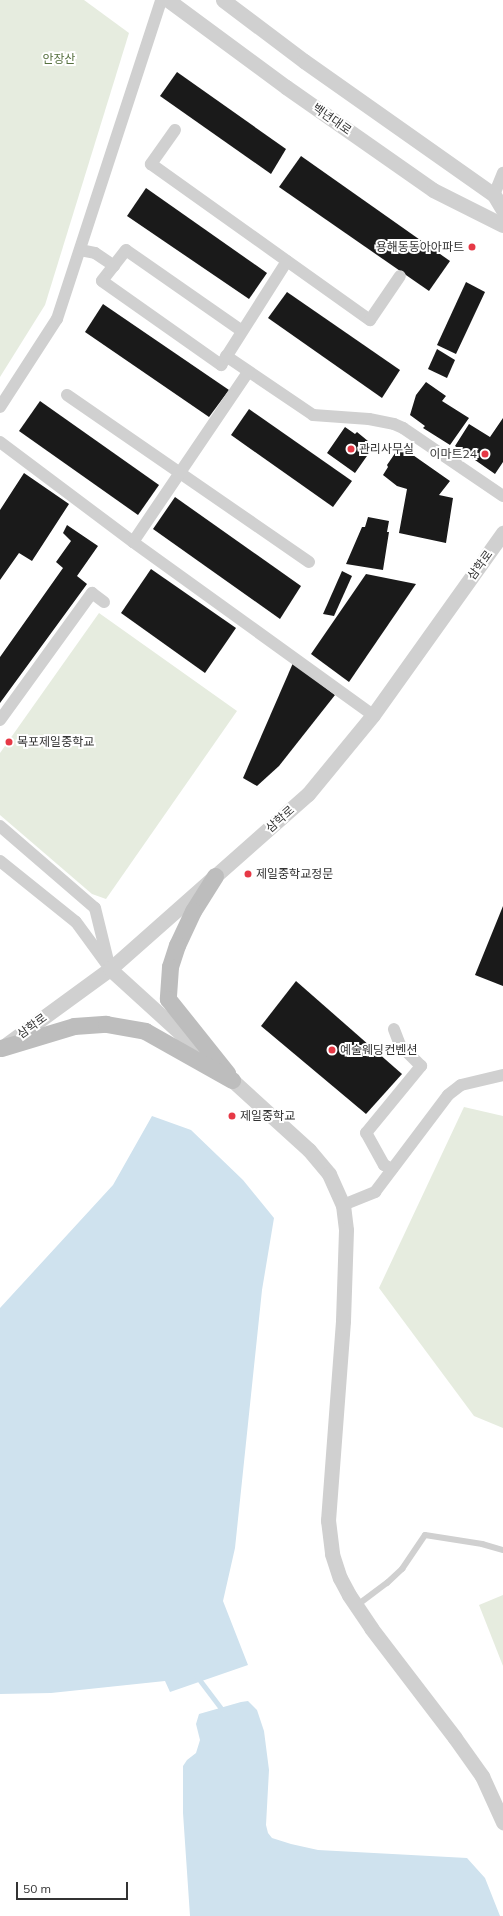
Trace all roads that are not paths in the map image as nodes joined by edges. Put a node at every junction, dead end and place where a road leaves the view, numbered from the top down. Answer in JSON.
{"nodes":[{"id":1,"x":161,"y":0,"type":"edge"},
{"id":2,"x":168,"y":0,"type":"edge"},
{"id":3,"x":223,"y":0,"type":"edge"},
{"id":4,"x":175,"y":130,"type":"dead end"},
{"id":5,"x":503,"y":173,"type":"edge"},
{"id":6,"x":494,"y":195,"type":"junction"},
{"id":7,"x":503,"y":210,"type":"edge"},
{"id":8,"x":503,"y":225,"type":"edge"},
{"id":9,"x":80,"y":250,"type":"junction"},
{"id":10,"x":287,"y":261,"type":"junction"},
{"id":11,"x":114,"y":266,"type":"junction"},
{"id":12,"x":400,"y":276,"type":"dead end"},
{"id":13,"x":242,"y":331,"type":"junction"},
{"id":14,"x":226,"y":356,"type":"junction"},
{"id":15,"x":248,"y":372,"type":"junction"},
{"id":16,"x":67,"y":395,"type":"dead end"},
{"id":17,"x":0,"y":407,"type":"edge"},
{"id":18,"x":0,"y":442,"type":"edge"},
{"id":19,"x":180,"y":473,"type":"junction"},
{"id":20,"x":503,"y":496,"type":"edge"},
{"id":21,"x":503,"y":533,"type":"edge"},
{"id":22,"x":133,"y":542,"type":"junction"},
{"id":23,"x":309,"y":562,"type":"dead end"},
{"id":24,"x":104,"y":602,"type":"dead end"},
{"id":25,"x":373,"y":715,"type":"junction"},
{"id":26,"x":0,"y":720,"type":"edge"},
{"id":27,"x":0,"y":826,"type":"edge"},
{"id":28,"x":0,"y":861,"type":"edge"},
{"id":29,"x":215,"y":876,"type":"junction"},
{"id":30,"x":110,"y":969,"type":"junction"},
{"id":31,"x":394,"y":1029,"type":"dead end"},
{"id":32,"x":1,"y":1049,"type":"edge"},
{"id":33,"x":503,"y":1075,"type":"edge"},
{"id":34,"x":232,"y":1080,"type":"junction"},
{"id":35,"x":392,"y":1169,"type":"junction"},
{"id":36,"x":343,"y":1205,"type":"junction"},
{"id":37,"x":503,"y":1550,"type":"edge"},
{"id":38,"x":356,"y":1606,"type":"junction"},
{"id":39,"x":503,"y":1822,"type":"edge"}],
"edges":[{"from":1,"to":9,"type":"street"},
{"from":2,"to":8,"type":"street","name":"백년대로"},
{"from":3,"to":6,"type":"street"},
{"from":4,"to":10,"type":"street"},
{"from":5,"to":6,"type":"street"},
{"from":6,"to":7,"type":"street"},
{"from":9,"to":11,"type":"street"},
{"from":9,"to":17,"type":"street"},
{"from":10,"to":12,"type":"street"},
{"from":10,"to":13,"type":"street"},
{"from":11,"to":13,"type":"street"},
{"from":11,"to":14,"type":"street"},
{"from":13,"to":14,"type":"street"},
{"from":14,"to":15,"type":"street"},
{"from":15,"to":19,"type":"street"},
{"from":15,"to":20,"type":"street"},
{"from":16,"to":19,"type":"street"},
{"from":18,"to":22,"type":"street"},
{"from":19,"to":22,"type":"street"},
{"from":19,"to":23,"type":"street"},
{"from":21,"to":25,"type":"street","name":"삼학로"},
{"from":22,"to":25,"type":"street"},
{"from":24,"to":26,"type":"street"},
{"from":25,"to":29,"type":"street","name":"삼학로"},
{"from":27,"to":30,"type":"street"},
{"from":28,"to":30,"type":"street"},
{"from":29,"to":30,"type":"street","name":"삼학로"},
{"from":29,"to":34,"type":"main road"},
{"from":30,"to":32,"type":"street","name":"삼학로"},
{"from":30,"to":34,"type":"street"},
{"from":31,"to":35,"type":"street"},
{"from":32,"to":34,"type":"main road"},
{"from":33,"to":35,"type":"street"},
{"from":34,"to":36,"type":"street"},
{"from":35,"to":36,"type":"street"},
{"from":36,"to":38,"type":"street"},
{"from":37,"to":38,"type":"lane"},
{"from":38,"to":39,"type":"street"}]}
